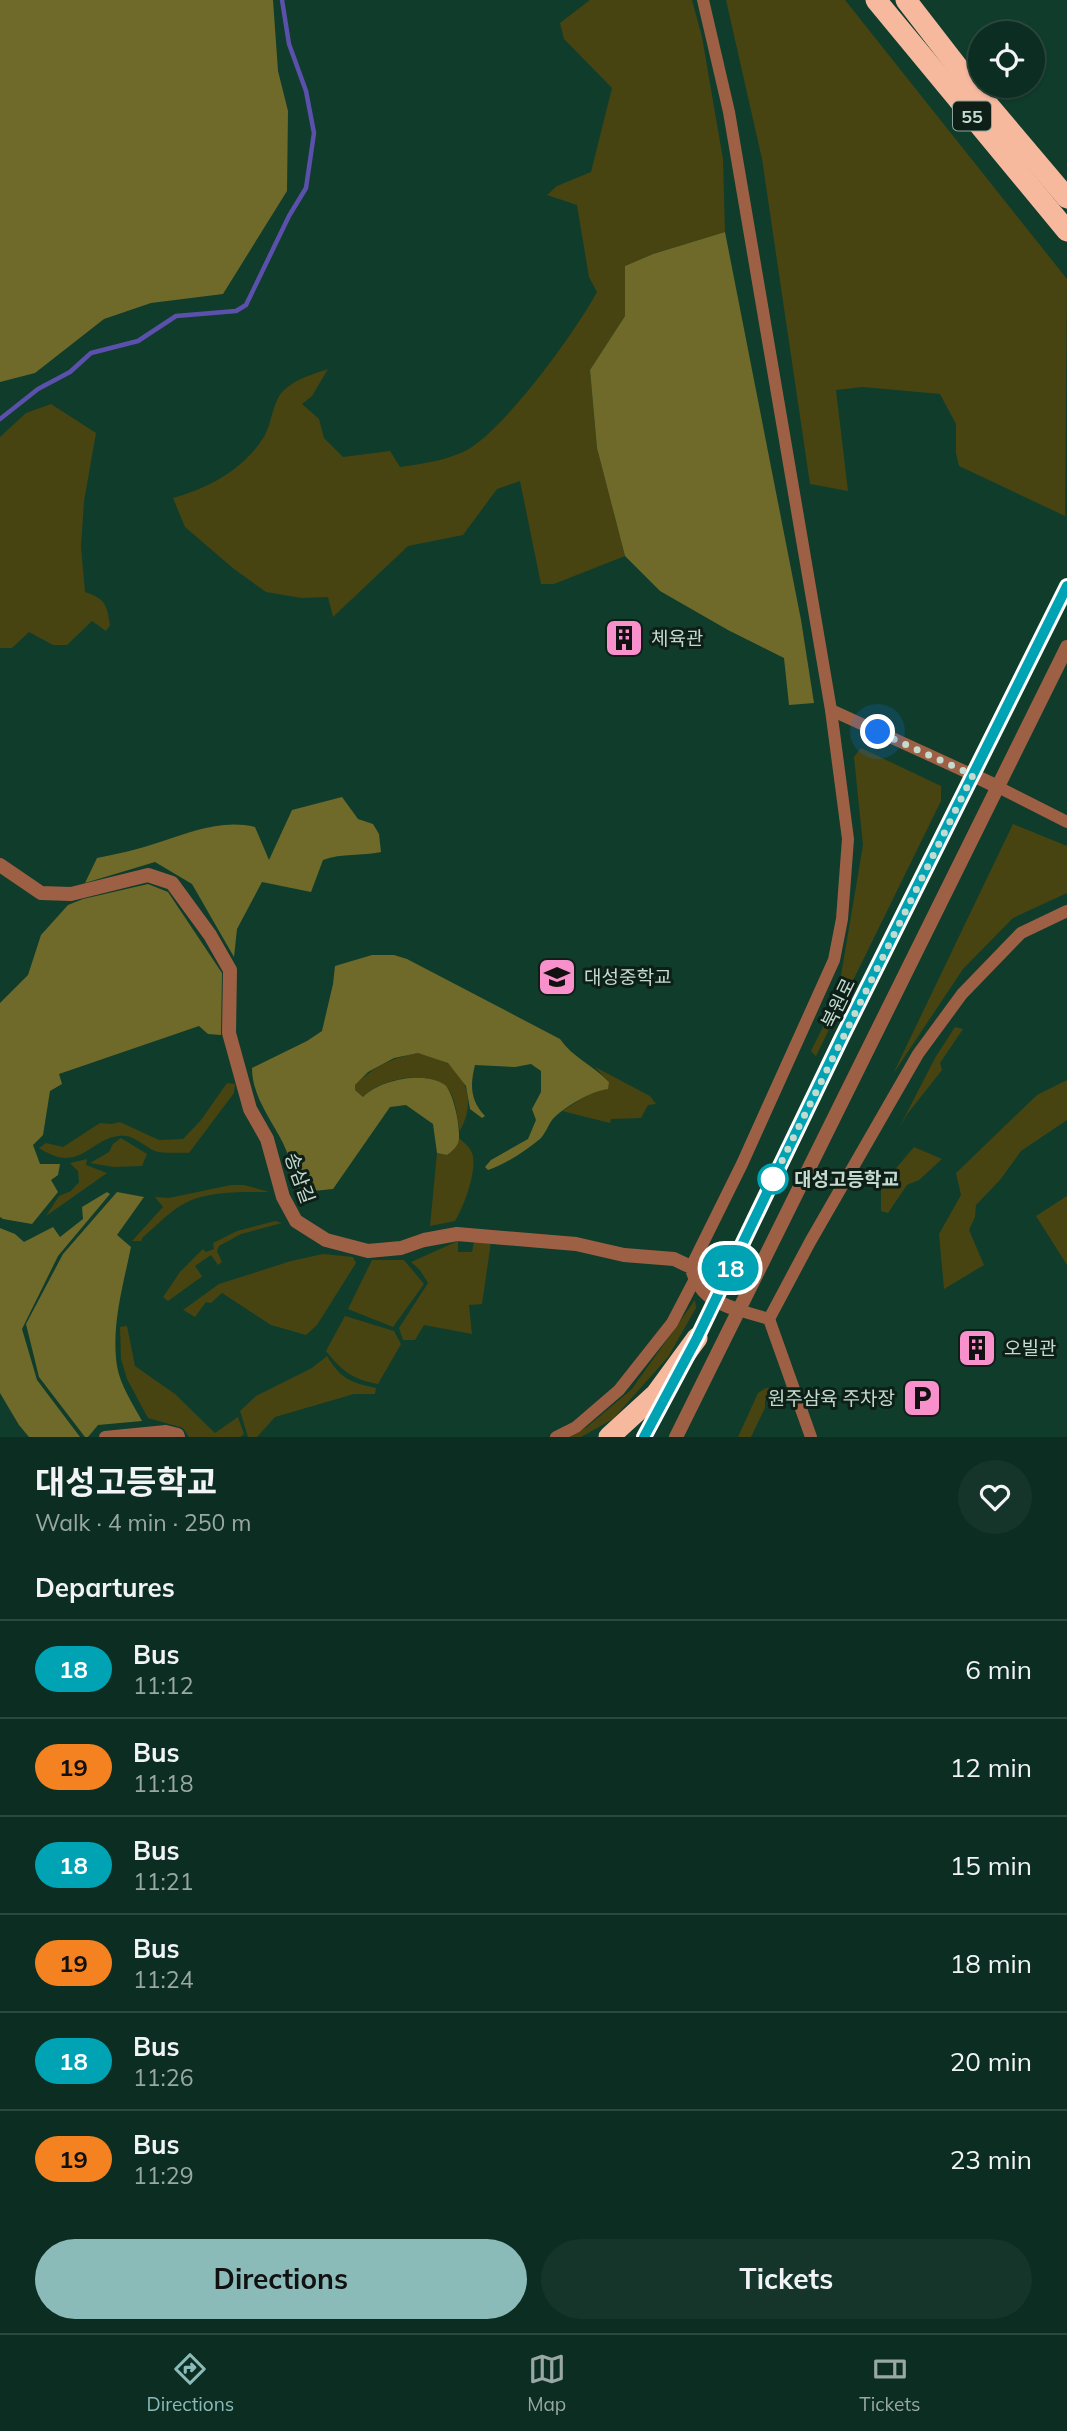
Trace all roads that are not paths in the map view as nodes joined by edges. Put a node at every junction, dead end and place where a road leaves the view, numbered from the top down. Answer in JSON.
{"nodes":[{"id":1,"x":703,"y":0,"type":"edge"},
{"id":2,"x":876,"y":0,"type":"edge"},
{"id":3,"x":906,"y":0,"type":"edge"},
{"id":4,"x":1067,"y":198,"type":"edge"},
{"id":5,"x":1067,"y":231,"type":"edge"},
{"id":6,"x":1067,"y":586,"type":"edge"},
{"id":7,"x":1067,"y":647,"type":"edge"},
{"id":8,"x":831,"y":710,"type":"junction"},
{"id":9,"x":973,"y":775,"type":"junction"},
{"id":10,"x":998,"y":787,"type":"junction"},
{"id":11,"x":1067,"y":822,"type":"edge"},
{"id":12,"x":0,"y":865,"type":"edge"},
{"id":13,"x":1067,"y":911,"type":"edge"},
{"id":14,"x":693,"y":1273,"type":"junction"},
{"id":15,"x":714,"y":1301,"type":"junction"},
{"id":16,"x":738,"y":1310,"type":"junction"},
{"id":17,"x":769,"y":1319,"type":"junction"},
{"id":18,"x":697,"y":1338,"type":"junction"},
{"id":19,"x":105,"y":1437,"type":"edge"},
{"id":20,"x":179,"y":1437,"type":"edge"},
{"id":21,"x":556,"y":1437,"type":"edge"},
{"id":22,"x":609,"y":1437,"type":"edge"},
{"id":23,"x":644,"y":1437,"type":"edge"},
{"id":24,"x":676,"y":1437,"type":"edge"},
{"id":25,"x":811,"y":1437,"type":"edge"}],
"edges":[{"from":1,"to":8,"type":"street"},
{"from":2,"to":5,"type":"highway","number":"55"},
{"from":3,"to":4,"type":"highway","number":"55"},
{"from":6,"to":9,"type":"street","name":"북원로"},
{"from":7,"to":10,"type":"street"},
{"from":8,"to":9,"type":"street"},
{"from":8,"to":14,"type":"street"},
{"from":9,"to":10,"type":"street"},
{"from":9,"to":15,"type":"street","name":"북원로"},
{"from":10,"to":11,"type":"street"},
{"from":10,"to":16,"type":"street"},
{"from":12,"to":14,"type":"street","name":"송삼길"},
{"from":13,"to":17,"type":"street"},
{"from":14,"to":15,"type":"street"},
{"from":14,"to":21,"type":"street"},
{"from":15,"to":16,"type":"street"},
{"from":15,"to":18,"type":"street","name":"북원로"},
{"from":16,"to":17,"type":"street"},
{"from":16,"to":24,"type":"street"},
{"from":17,"to":25,"type":"street"},
{"from":18,"to":22,"type":"highway"},
{"from":18,"to":23,"type":"street","name":"북원로"},
{"from":19,"to":20,"type":"street"}]}
